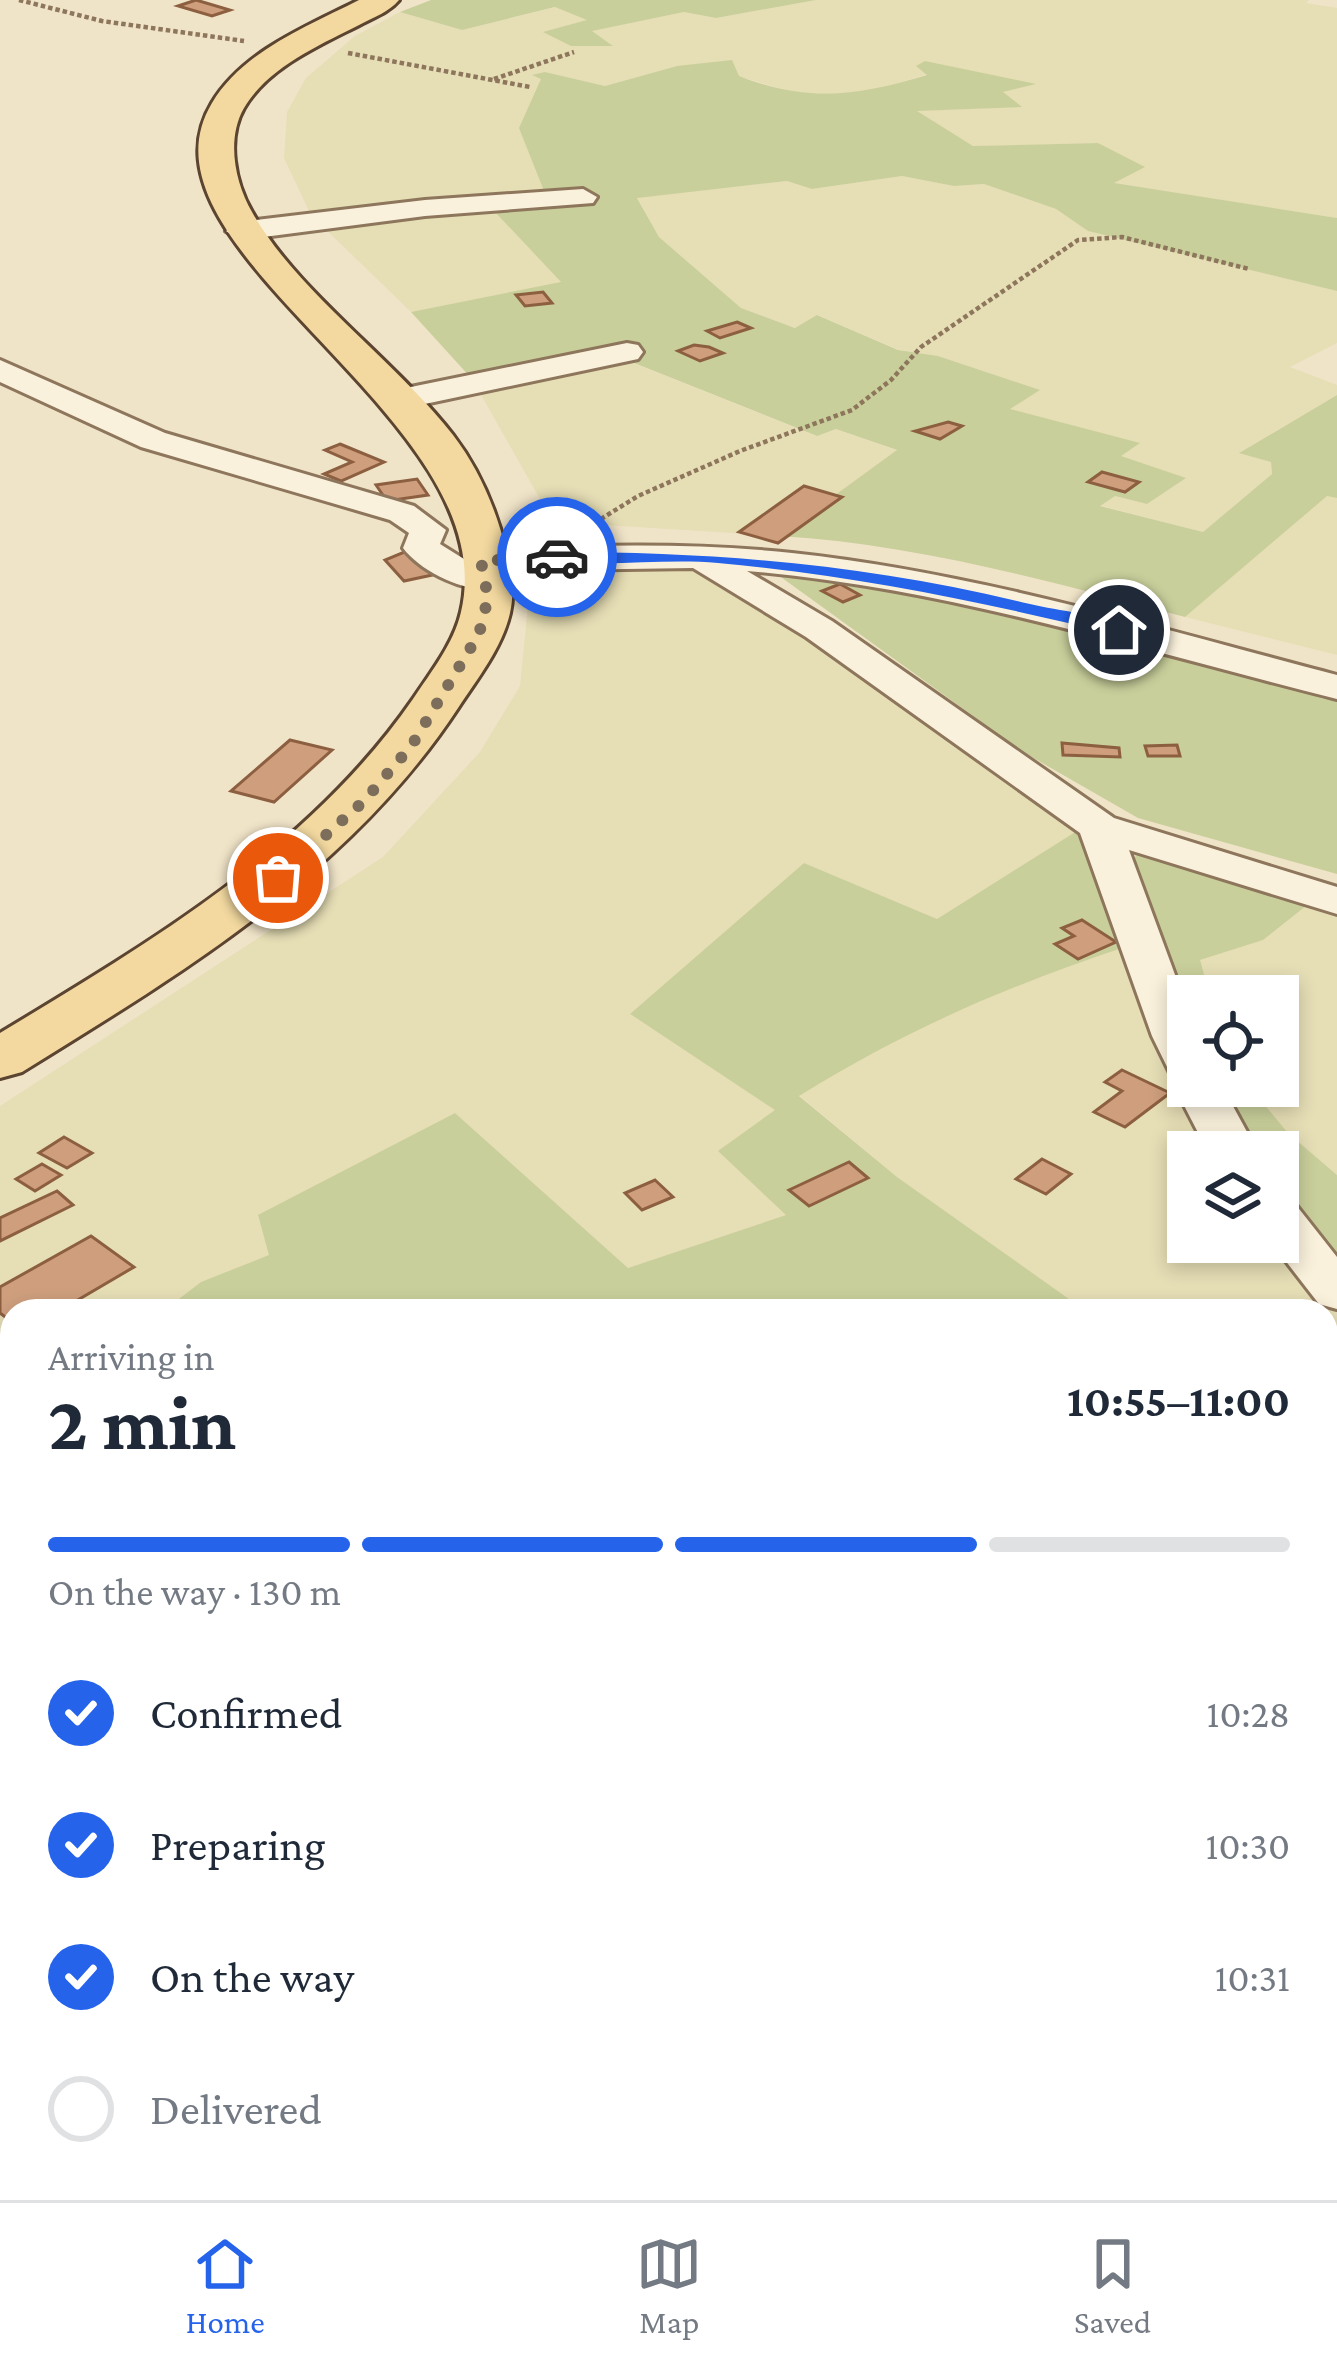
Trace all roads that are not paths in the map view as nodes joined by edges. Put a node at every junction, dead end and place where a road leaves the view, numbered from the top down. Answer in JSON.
{"nodes":[{"id":1,"x":383,"y":0,"type":"edge"},
{"id":2,"x":583,"y":197,"type":"dead end"},
{"id":3,"x":241,"y":231,"type":"junction"},
{"id":4,"x":627,"y":352,"type":"dead end"},
{"id":5,"x":0,"y":370,"type":"edge"},
{"id":6,"x":400,"y":399,"type":"junction"},
{"id":7,"x":698,"y":557,"type":"junction"},
{"id":8,"x":483,"y":570,"type":"junction"},
{"id":9,"x":1337,"y":687,"type":"edge"},
{"id":10,"x":1099,"y":827,"type":"junction"},
{"id":11,"x":1337,"y":901,"type":"edge"},
{"id":12,"x":1167,"y":1019,"type":"edge"},
{"id":13,"x":0,"y":1059,"type":"edge"},
{"id":14,"x":1299,"y":1243,"type":"edge"},
{"id":15,"x":1337,"y":1292,"type":"edge"}],
"edges":[{"from":1,"to":3,"type":"main road"},
{"from":2,"to":3,"type":"street"},
{"from":3,"to":6,"type":"main road"},
{"from":4,"to":6,"type":"street"},
{"from":5,"to":8,"type":"street"},
{"from":6,"to":8,"type":"main road"},
{"from":7,"to":8,"type":"street"},
{"from":7,"to":9,"type":"street"},
{"from":7,"to":10,"type":"street"},
{"from":8,"to":13,"type":"main road"},
{"from":10,"to":11,"type":"street"},
{"from":10,"to":12,"type":"street"},
{"from":14,"to":15,"type":"street"}]}
